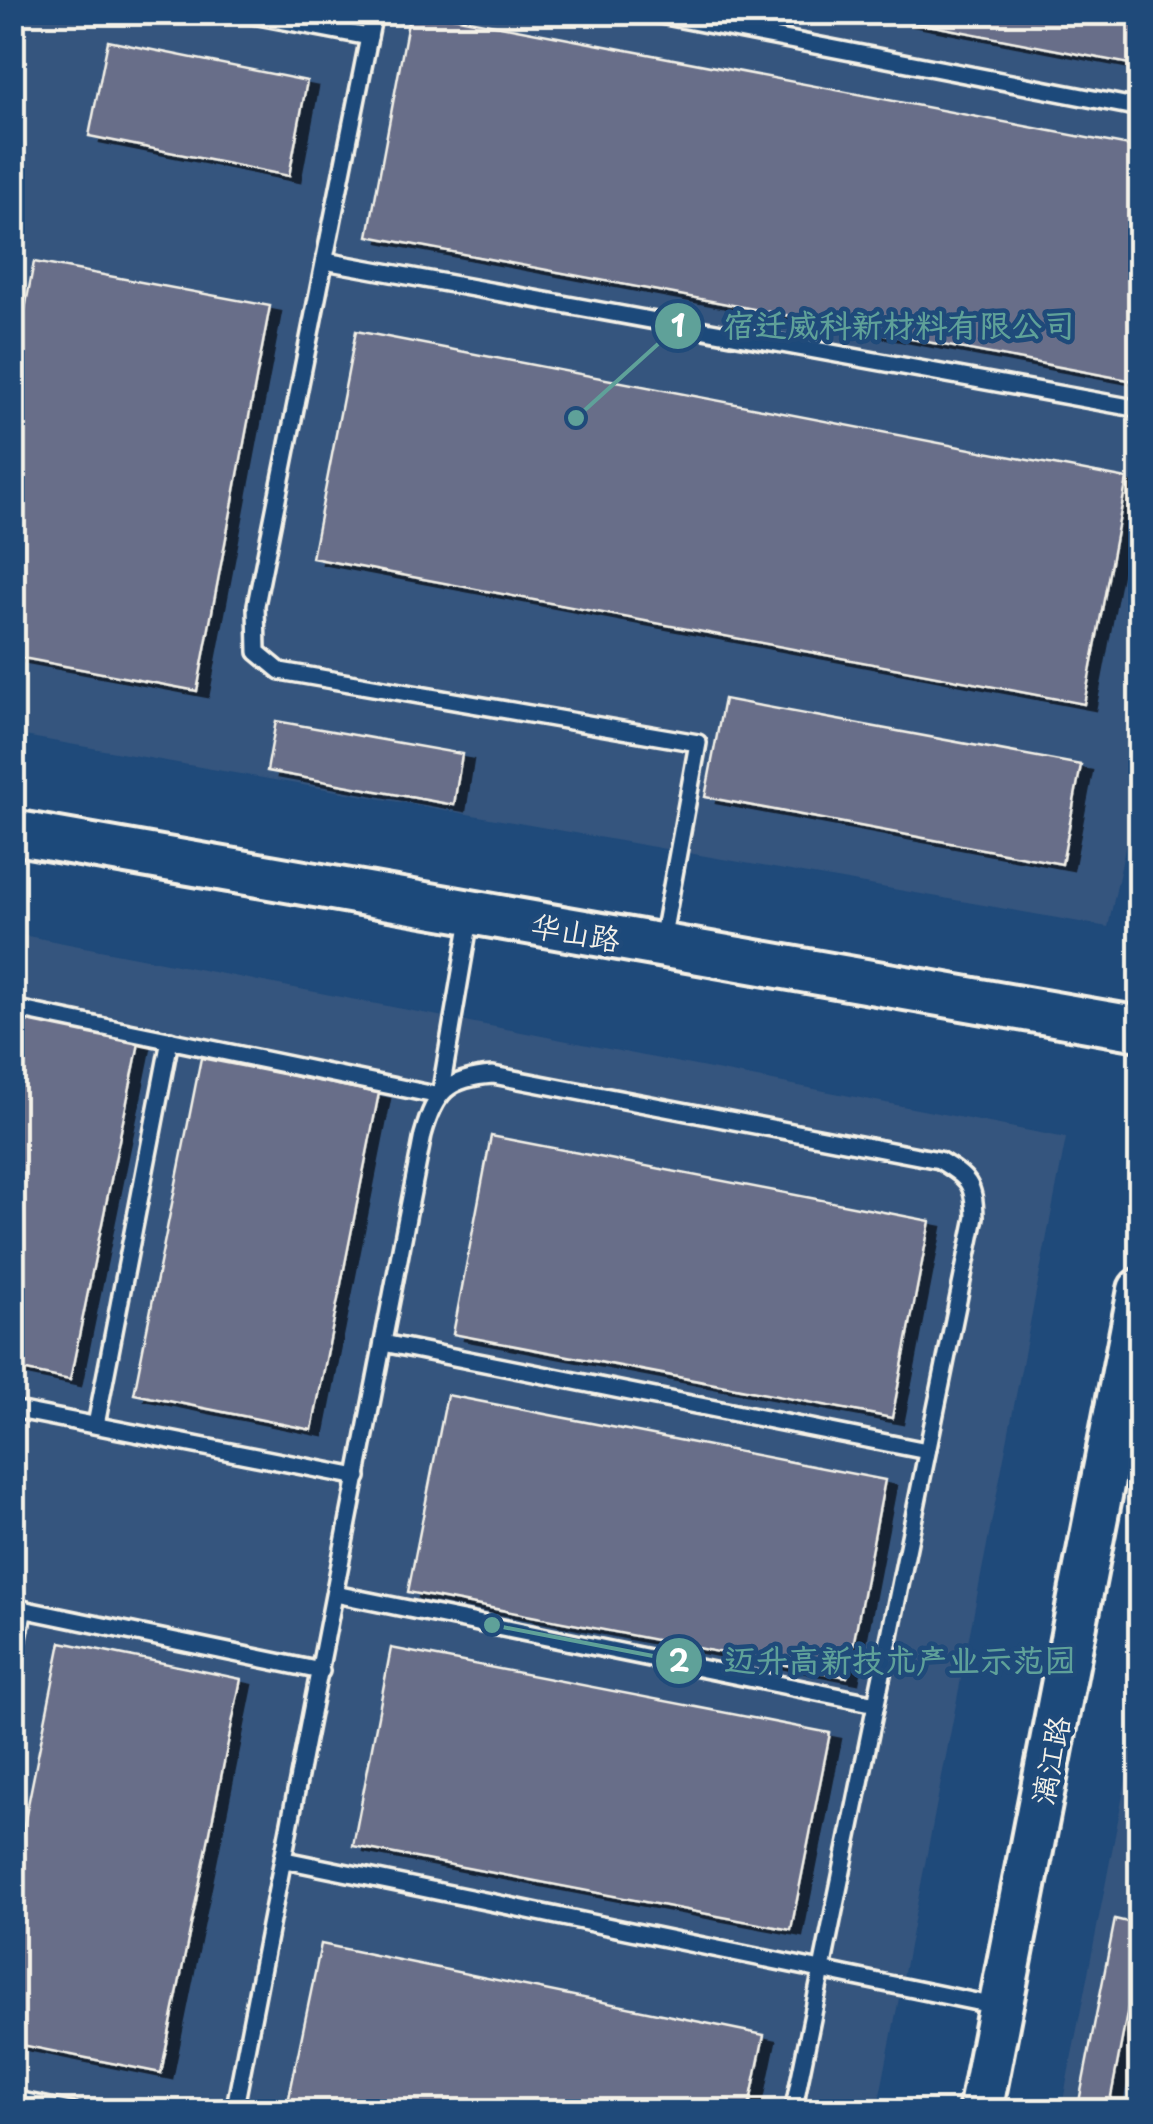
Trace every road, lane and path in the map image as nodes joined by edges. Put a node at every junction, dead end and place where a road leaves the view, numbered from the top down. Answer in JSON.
{"nodes":[{"id":1,"x":237,"y":12,"type":"edge"},
{"id":2,"x":374,"y":12,"type":"edge"},
{"id":3,"x":644,"y":12,"type":"edge"},
{"id":4,"x":369,"y":38,"type":"junction"},
{"id":5,"x":1140,"y":108,"type":"edge"},
{"id":6,"x":324,"y":261,"type":"junction"},
{"id":7,"x":1140,"y":409,"type":"edge"},
{"id":8,"x":12,"y":832,"type":"edge"},
{"id":9,"x":471,"y":912,"type":"junction"},
{"id":10,"x":661,"y":945,"type":"junction"},
{"id":11,"x":12,"y":1008,"type":"edge"},
{"id":12,"x":1140,"y":1029,"type":"edge"},
{"id":13,"x":170,"y":1040,"type":"junction"},
{"id":14,"x":440,"y":1096,"type":"junction"},
{"id":15,"x":1140,"y":1290,"type":"edge"},
{"id":16,"x":383,"y":1343,"type":"junction"},
{"id":17,"x":12,"y":1409,"type":"edge"},
{"id":18,"x":96,"y":1425,"type":"junction"},
{"id":19,"x":928,"y":1451,"type":"junction"},
{"id":20,"x":1124,"y":1459,"type":"edge"},
{"id":21,"x":358,"y":1477,"type":"junction"},
{"id":22,"x":336,"y":1594,"type":"junction"},
{"id":23,"x":18,"y":1608,"type":"edge"},
{"id":24,"x":12,"y":1667,"type":"edge"},
{"id":25,"x":321,"y":1670,"type":"junction"},
{"id":26,"x":876,"y":1704,"type":"junction"},
{"id":27,"x":285,"y":1860,"type":"junction"},
{"id":28,"x":822,"y":1970,"type":"junction"},
{"id":29,"x":1000,"y":2007,"type":"junction"},
{"id":30,"x":12,"y":2099,"type":"edge"},
{"id":31,"x":75,"y":2112,"type":"edge"},
{"id":32,"x":234,"y":2112,"type":"edge"},
{"id":33,"x":793,"y":2112,"type":"edge"},
{"id":34,"x":980,"y":2112,"type":"edge"}],
"edges":[{"from":1,"to":4,"type":"lane"},
{"from":2,"to":4,"type":"lane"},
{"from":3,"to":5,"type":"lane"},
{"from":4,"to":6,"type":"lane"},
{"from":6,"to":7,"type":"lane"},
{"from":6,"to":10,"type":"lane"},
{"from":8,"to":9,"type":"street","name":"华山路"},
{"from":9,"to":10,"type":"street","name":"华山路"},
{"from":9,"to":14,"type":"lane"},
{"from":10,"to":12,"type":"street","name":"华山路"},
{"from":11,"to":13,"type":"lane"},
{"from":13,"to":14,"type":"lane"},
{"from":13,"to":18,"type":"lane"},
{"from":14,"to":16,"type":"lane"},
{"from":14,"to":19,"type":"lane"},
{"from":15,"to":20,"type":"street","name":"漓江路"},
{"from":16,"to":19,"type":"lane"},
{"from":16,"to":21,"type":"lane"},
{"from":17,"to":18,"type":"lane"},
{"from":18,"to":21,"type":"lane"},
{"from":19,"to":26,"type":"lane"},
{"from":20,"to":29,"type":"street","name":"漓江路"},
{"from":21,"to":22,"type":"lane"},
{"from":22,"to":25,"type":"lane"},
{"from":22,"to":26,"type":"lane"},
{"from":23,"to":24,"type":"lane"},
{"from":23,"to":25,"type":"lane"},
{"from":25,"to":27,"type":"lane"},
{"from":26,"to":28,"type":"lane"},
{"from":27,"to":28,"type":"lane"},
{"from":27,"to":32,"type":"lane"},
{"from":28,"to":29,"type":"lane"},
{"from":28,"to":33,"type":"lane"},
{"from":29,"to":34,"type":"street","name":"漓江路"},
{"from":30,"to":31,"type":"lane"}]}
